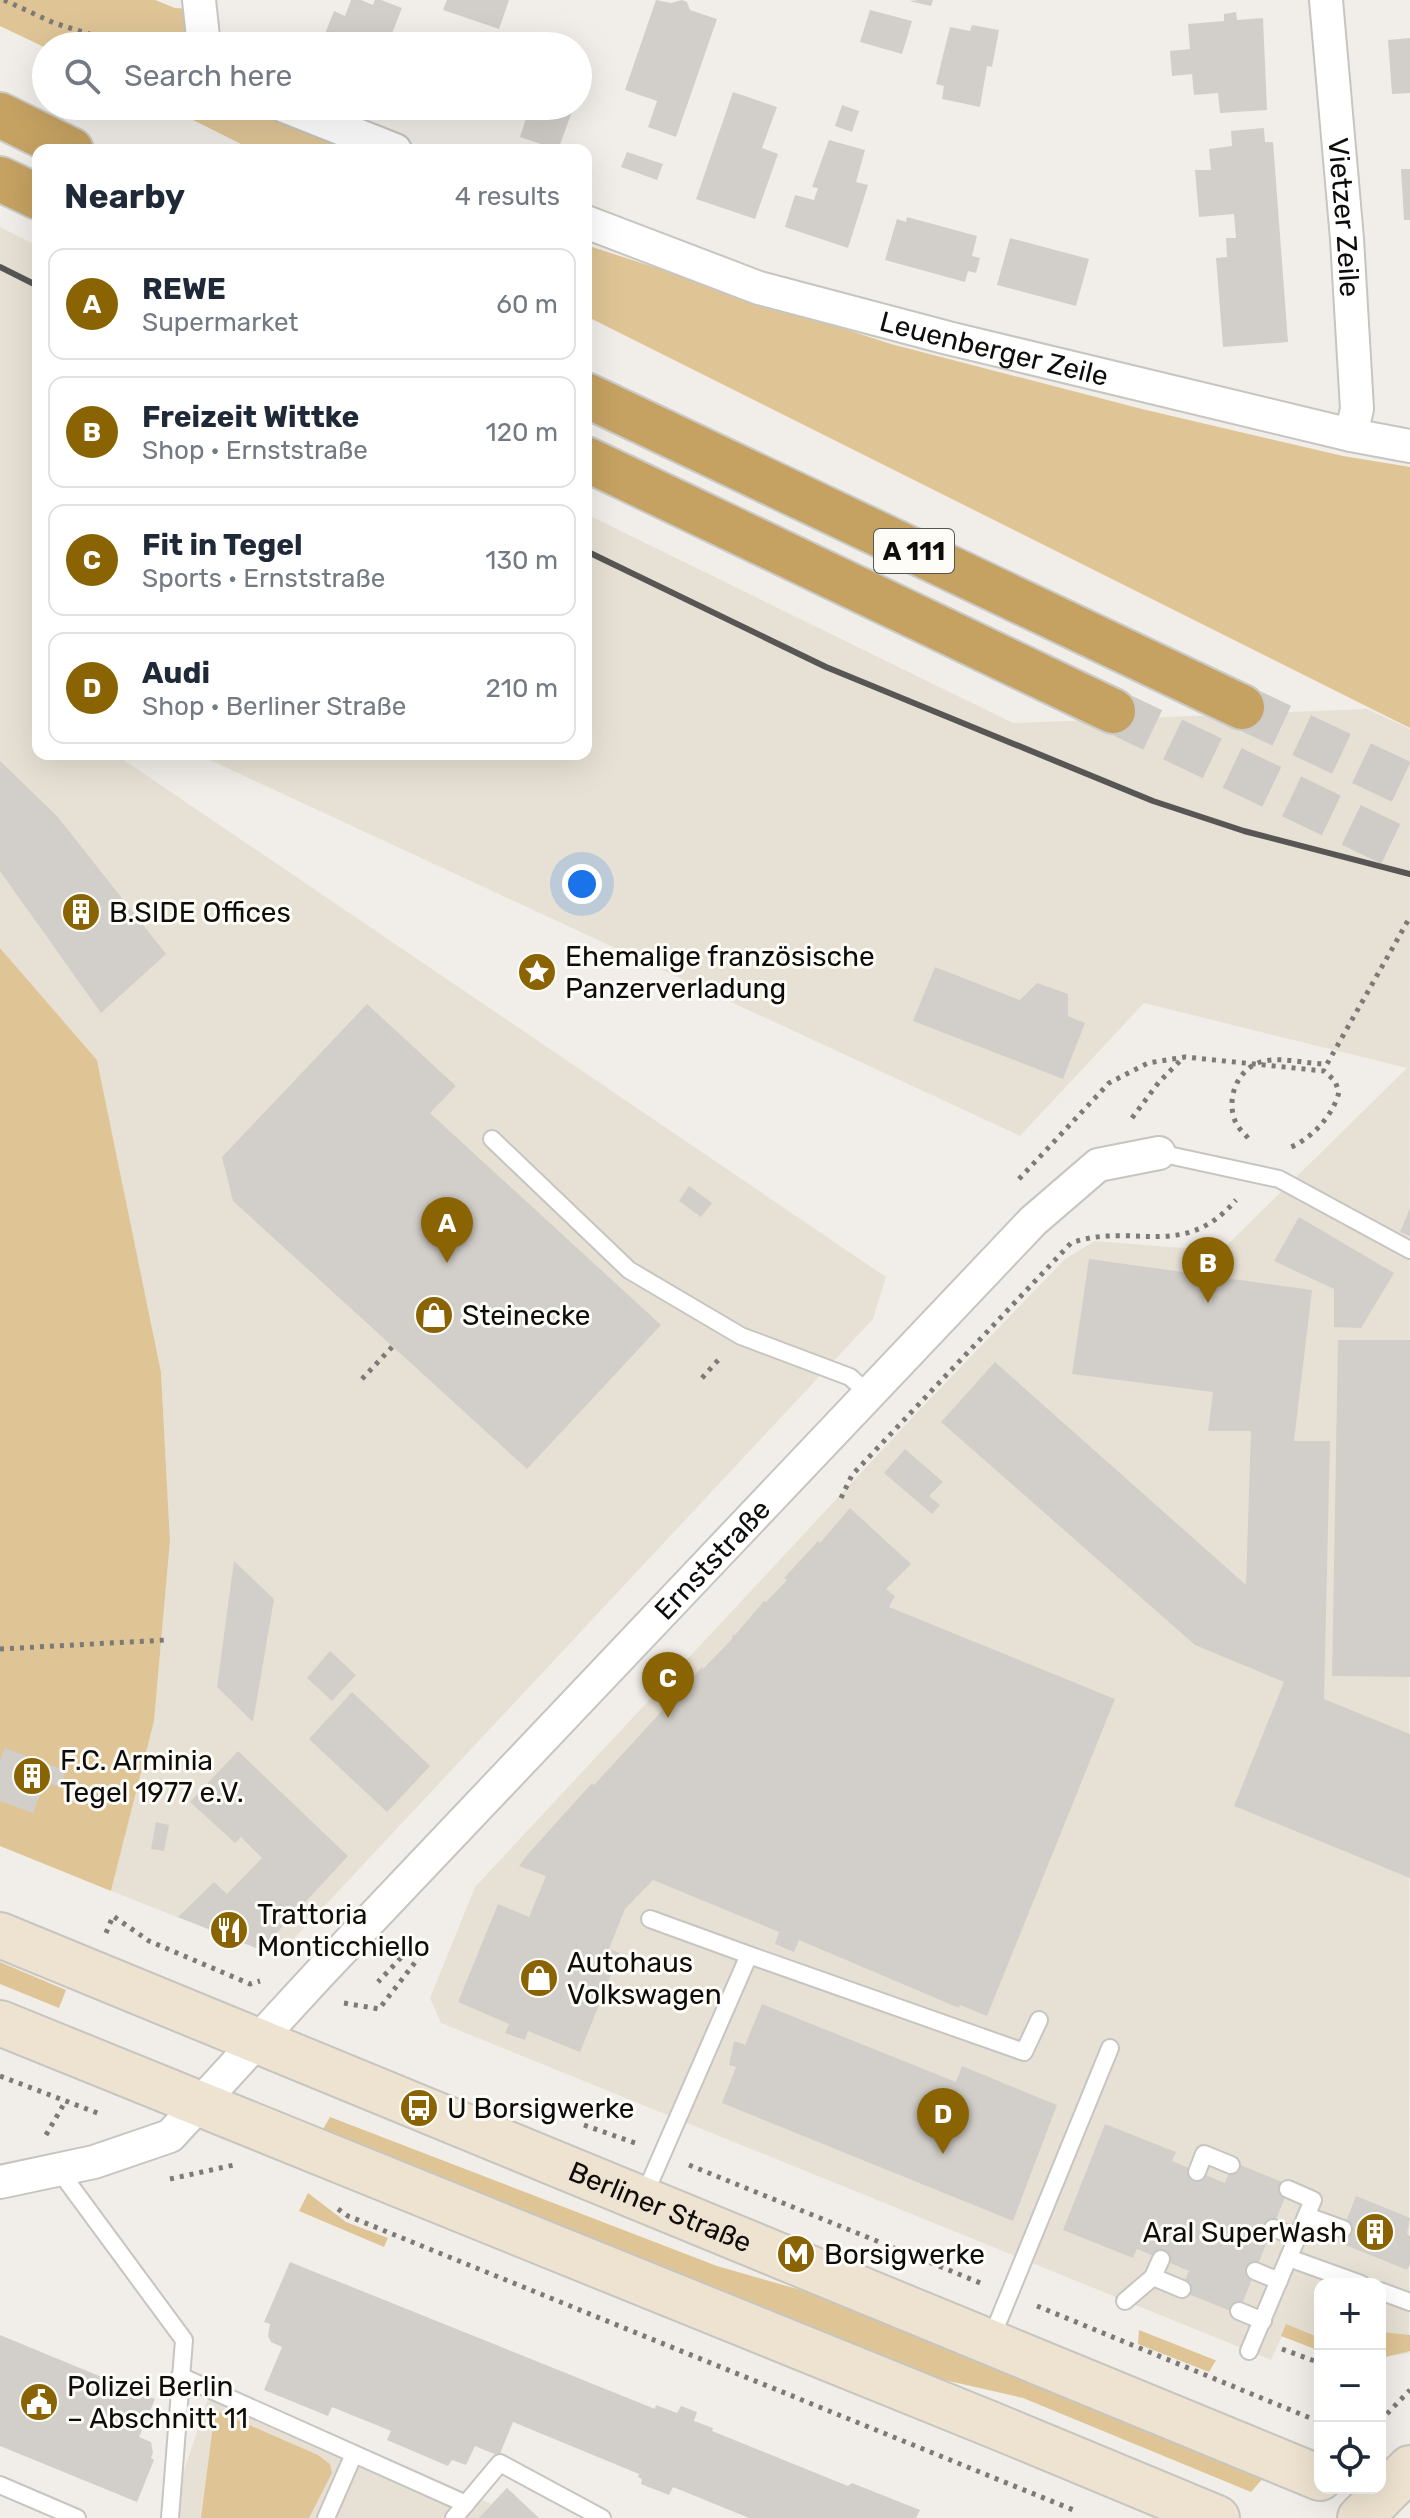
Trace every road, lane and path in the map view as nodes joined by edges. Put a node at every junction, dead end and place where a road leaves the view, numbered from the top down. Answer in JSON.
{"nodes":[{"id":1,"x":4,"y":0,"type":"edge"},
{"id":2,"x":199,"y":0,"type":"edge"},
{"id":3,"x":1326,"y":0,"type":"edge"},
{"id":4,"x":83,"y":32,"type":"edge"},
{"id":5,"x":202,"y":32,"type":"edge"},
{"id":6,"x":0,"y":115,"type":"edge"},
{"id":7,"x":319,"y":120,"type":"edge"},
{"id":8,"x":59,"y":144,"type":"edge"},
{"id":9,"x":380,"y":144,"type":"edge"},
{"id":10,"x":0,"y":179,"type":"edge"},
{"id":11,"x":32,"y":194,"type":"edge"},
{"id":12,"x":592,"y":224,"type":"edge"},
{"id":13,"x":592,"y":398,"type":"edge"},
{"id":14,"x":1351,"y":435,"type":"junction"},
{"id":15,"x":1410,"y":446,"type":"edge"},
{"id":16,"x":592,"y":462,"type":"edge"},
{"id":17,"x":1242,"y":707,"type":"tunnel mouth"},
{"id":18,"x":1113,"y":711,"type":"tunnel mouth"},
{"id":19,"x":1410,"y":917,"type":"edge"},
{"id":20,"x":492,"y":1139,"type":"dead end"},
{"id":21,"x":1259,"y":1146,"type":"dead end"},
{"id":22,"x":1279,"y":1149,"type":"dead end"},
{"id":23,"x":1159,"y":1153,"type":"joint"},
{"id":24,"x":1098,"y":1165,"type":"junction"},
{"id":25,"x":1253,"y":1173,"type":"junction"},
{"id":26,"x":1410,"y":1250,"type":"edge"},
{"id":27,"x":393,"y":1346,"type":"dead end"},
{"id":28,"x":362,"y":1379,"type":"dead end"},
{"id":29,"x":869,"y":1394,"type":"junction"},
{"id":30,"x":841,"y":1498,"type":"dead end"},
{"id":31,"x":166,"y":1640,"type":"dead end"},
{"id":32,"x":0,"y":1649,"type":"edge"},
{"id":33,"x":650,"y":1919,"type":"dead end"},
{"id":34,"x":0,"y":1935,"type":"edge"},
{"id":35,"x":105,"y":1938,"type":"dead end"},
{"id":36,"x":749,"y":1955,"type":"junction"},
{"id":37,"x":273,"y":1977,"type":"dead end"},
{"id":38,"x":378,"y":1982,"type":"dead end"},
{"id":39,"x":336,"y":2002,"type":"dead end"},
{"id":40,"x":1039,"y":2020,"type":"dead end"},
{"id":41,"x":0,"y":2023,"type":"edge"},
{"id":42,"x":257,"y":2040,"type":"junction"},
{"id":43,"x":1110,"y":2048,"type":"dead end"},
{"id":44,"x":0,"y":2076,"type":"edge"},
{"id":45,"x":25,"y":2086,"type":"dead end"},
{"id":46,"x":197,"y":2104,"type":"junction"},
{"id":47,"x":61,"y":2107,"type":"dead end"},
{"id":48,"x":574,"y":2123,"type":"dead end"},
{"id":49,"x":44,"y":2138,"type":"dead end"},
{"id":50,"x":663,"y":2154,"type":"junction"},
{"id":51,"x":1231,"y":2165,"type":"dead end"},
{"id":52,"x":58,"y":2169,"type":"junction"},
{"id":53,"x":1197,"y":2172,"type":"dead end"},
{"id":54,"x":0,"y":2182,"type":"edge"},
{"id":55,"x":1288,"y":2189,"type":"dead end"},
{"id":56,"x":643,"y":2199,"type":"junction"},
{"id":57,"x":335,"y":2207,"type":"dead end"},
{"id":58,"x":1307,"y":2216,"type":"junction"},
{"id":59,"x":1273,"y":2228,"type":"dead end"},
{"id":60,"x":1343,"y":2229,"type":"dead end"},
{"id":61,"x":1298,"y":2238,"type":"junction"},
{"id":62,"x":1289,"y":2258,"type":"junction"},
{"id":63,"x":1161,"y":2259,"type":"dead end"},
{"id":64,"x":1255,"y":2271,"type":"dead end"},
{"id":65,"x":1153,"y":2277,"type":"junction"},
{"id":66,"x":1344,"y":2278,"type":"edge"},
{"id":67,"x":1279,"y":2281,"type":"junction"},
{"id":68,"x":1182,"y":2289,"type":"dead end"},
{"id":69,"x":1386,"y":2293,"type":"edge"},
{"id":70,"x":1009,"y":2295,"type":"junction"},
{"id":71,"x":1125,"y":2301,"type":"dead end"},
{"id":72,"x":1410,"y":2302,"type":"edge"},
{"id":73,"x":1239,"y":2311,"type":"dead end"},
{"id":74,"x":1263,"y":2321,"type":"junction"},
{"id":75,"x":990,"y":2341,"type":"junction"},
{"id":76,"x":1281,"y":2348,"type":"dead end"},
{"id":77,"x":1249,"y":2351,"type":"dead end"},
{"id":78,"x":1314,"y":2361,"type":"edge"},
{"id":79,"x":180,"y":2376,"type":"junction"},
{"id":80,"x":1410,"y":2390,"type":"edge"},
{"id":81,"x":1386,"y":2415,"type":"edge"},
{"id":82,"x":1314,"y":2420,"type":"edge"},
{"id":83,"x":354,"y":2454,"type":"junction"},
{"id":84,"x":1410,"y":2468,"type":"edge"},
{"id":85,"x":1314,"y":2476,"type":"edge"},
{"id":86,"x":0,"y":2485,"type":"edge"},
{"id":87,"x":466,"y":2504,"type":"junction"},
{"id":88,"x":1373,"y":2505,"type":"edge"},
{"id":89,"x":1080,"y":2512,"type":"dead end"},
{"id":90,"x":77,"y":2518,"type":"edge"},
{"id":91,"x":170,"y":2518,"type":"edge"},
{"id":92,"x":326,"y":2518,"type":"edge"},
{"id":93,"x":454,"y":2518,"type":"edge"},
{"id":94,"x":602,"y":2518,"type":"edge"},
{"id":95,"x":1217,"y":2518,"type":"edge"}],
"edges":[{"from":1,"to":4,"type":"path"},
{"from":2,"to":5,"type":"street"},
{"from":3,"to":14,"type":"street","name":"Vietzer Zeile"},
{"from":6,"to":8,"type":"highway"},
{"from":7,"to":9,"type":"street"},
{"from":10,"to":11,"type":"highway"},
{"from":12,"to":14,"type":"street","name":"Leuenberger Zeile"},
{"from":13,"to":17,"type":"highway","number":"A 111"},
{"from":14,"to":15,"type":"street","name":"Leuenberger Zeile"},
{"from":16,"to":18,"type":"highway","number":"A 111"},
{"from":19,"to":21,"type":"path","bridge":true},
{"from":20,"to":29,"type":"lane"},
{"from":22,"to":24,"type":"path"},
{"from":23,"to":24,"type":"street","name":"Ernststraße"},
{"from":23,"to":25,"type":"lane"},
{"from":24,"to":29,"type":"street","name":"Ernststraße"},
{"from":25,"to":26,"type":"lane"},
{"from":25,"to":30,"type":"path"},
{"from":27,"to":28,"type":"path"},
{"from":29,"to":42,"type":"street","name":"Ernststraße"},
{"from":31,"to":32,"type":"path"},
{"from":33,"to":36,"type":"lane"},
{"from":34,"to":42,"type":"main road","name":"Berliner Straße"},
{"from":35,"to":37,"type":"path"},
{"from":36,"to":40,"type":"lane"},
{"from":36,"to":50,"type":"lane"},
{"from":38,"to":39,"type":"path"},
{"from":41,"to":46,"type":"main road"},
{"from":42,"to":46,"type":"street","name":"Ernststraße"},
{"from":42,"to":56,"type":"main road","name":"Berliner Straße"},
{"from":43,"to":70,"type":"lane"},
{"from":44,"to":45,"type":"path"},
{"from":46,"to":52,"type":"street","name":"Ernststraße"},
{"from":46,"to":95,"type":"main road"},
{"from":47,"to":49,"type":"path"},
{"from":48,"to":50,"type":"path"},
{"from":50,"to":56,"type":"lane"},
{"from":50,"to":70,"type":"path"},
{"from":51,"to":53,"type":"lane"},
{"from":52,"to":54,"type":"street","name":"Ernststraße"},
{"from":52,"to":79,"type":"lane"},
{"from":55,"to":58,"type":"lane"},
{"from":56,"to":75,"type":"main road","name":"Berliner Straße"},
{"from":57,"to":89,"type":"path"},
{"from":58,"to":60,"type":"lane"},
{"from":58,"to":61,"type":"lane"},
{"from":59,"to":61,"type":"lane"},
{"from":61,"to":62,"type":"lane"},
{"from":62,"to":66,"type":"lane"},
{"from":62,"to":67,"type":"lane"},
{"from":63,"to":65,"type":"lane"},
{"from":64,"to":67,"type":"lane"},
{"from":65,"to":68,"type":"lane"},
{"from":65,"to":71,"type":"lane"},
{"from":67,"to":74,"type":"lane"},
{"from":69,"to":72,"type":"lane"},
{"from":70,"to":75,"type":"lane"},
{"from":70,"to":82,"type":"path"},
{"from":73,"to":74,"type":"lane"},
{"from":74,"to":77,"type":"lane"},
{"from":75,"to":85,"type":"main road","name":"Berliner Straße"},
{"from":76,"to":78,"type":"path"},
{"from":79,"to":83,"type":"lane"},
{"from":79,"to":91,"type":"lane"},
{"from":80,"to":81,"type":"path"},
{"from":83,"to":87,"type":"lane"},
{"from":83,"to":92,"type":"lane"},
{"from":84,"to":88,"type":"main road"},
{"from":86,"to":90,"type":"lane"},
{"from":87,"to":93,"type":"lane"},
{"from":87,"to":94,"type":"lane"}]}
